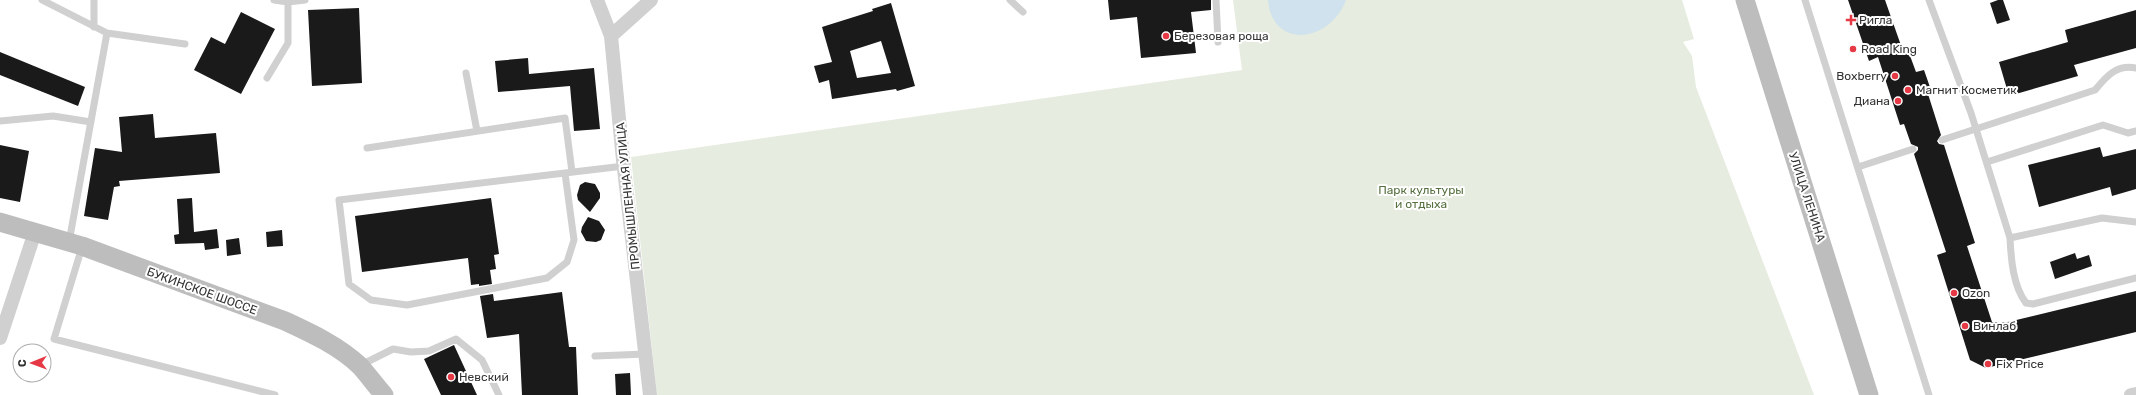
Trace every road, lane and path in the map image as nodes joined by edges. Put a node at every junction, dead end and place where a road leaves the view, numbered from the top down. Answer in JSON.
{"nodes":[{"id":1,"x":42,"y":0,"type":"edge"},
{"id":2,"x":94,"y":0,"type":"edge"},
{"id":3,"x":274,"y":0,"type":"edge"},
{"id":4,"x":305,"y":0,"type":"edge"},
{"id":5,"x":598,"y":0,"type":"edge"},
{"id":6,"x":651,"y":0,"type":"edge"},
{"id":7,"x":1010,"y":0,"type":"edge"},
{"id":8,"x":1216,"y":0,"type":"edge"},
{"id":9,"x":1745,"y":0,"type":"edge"},
{"id":10,"x":1805,"y":0,"type":"edge"},
{"id":11,"x":1929,"y":0,"type":"edge"},
{"id":12,"x":288,"y":2,"type":"junction"},
{"id":13,"x":1023,"y":12,"type":"dead end"},
{"id":14,"x":94,"y":27,"type":"junction"},
{"id":15,"x":108,"y":33,"type":"junction"},
{"id":16,"x":611,"y":36,"type":"junction"},
{"id":17,"x":1218,"y":42,"type":"dead end"},
{"id":18,"x":185,"y":44,"type":"dead end"},
{"id":19,"x":2136,"y":68,"type":"edge"},
{"id":20,"x":466,"y":73,"type":"dead end"},
{"id":21,"x":267,"y":78,"type":"dead end"},
{"id":22,"x":0,"y":121,"type":"edge"},
{"id":23,"x":92,"y":122,"type":"junction"},
{"id":24,"x":1976,"y":130,"type":"junction"},
{"id":25,"x":477,"y":131,"type":"junction"},
{"id":26,"x":2136,"y":131,"type":"edge"},
{"id":27,"x":1942,"y":140,"type":"dead end"},
{"id":28,"x":367,"y":148,"type":"dead end"},
{"id":29,"x":1913,"y":150,"type":"dead end"},
{"id":30,"x":1986,"y":162,"type":"junction"},
{"id":31,"x":624,"y":166,"type":"junction"},
{"id":32,"x":1858,"y":167,"type":"junction"},
{"id":33,"x":568,"y":172,"type":"junction"},
{"id":34,"x":0,"y":222,"type":"edge"},
{"id":35,"x":2136,"y":222,"type":"edge"},
{"id":36,"x":35,"y":232,"type":"junction"},
{"id":37,"x":2010,"y":238,"type":"junction"},
{"id":38,"x":76,"y":244,"type":"junction"},
{"id":39,"x":2136,"y":278,"type":"edge"},
{"id":40,"x":0,"y":338,"type":"edge"},
{"id":41,"x":646,"y":354,"type":"junction"},
{"id":42,"x":595,"y":356,"type":"dead end"},
{"id":43,"x":359,"y":366,"type":"junction"},
{"id":44,"x":2136,"y":394,"type":"edge"},
{"id":45,"x":275,"y":395,"type":"edge"},
{"id":46,"x":384,"y":395,"type":"edge"},
{"id":47,"x":500,"y":395,"type":"edge"},
{"id":48,"x":650,"y":395,"type":"edge"},
{"id":49,"x":1869,"y":395,"type":"edge"},
{"id":50,"x":1929,"y":395,"type":"edge"},
{"id":51,"x":2131,"y":395,"type":"edge"}],
"edges":[{"from":1,"to":14,"type":"lane"},
{"from":2,"to":14,"type":"lane"},
{"from":3,"to":12,"type":"lane"},
{"from":4,"to":12,"type":"lane"},
{"from":5,"to":16,"type":"street","name":"ПРОМЫШЛЕННАЯ УЛИЦА"},
{"from":6,"to":16,"type":"street"},
{"from":7,"to":13,"type":"lane"},
{"from":8,"to":17,"type":"lane"},
{"from":9,"to":49,"type":"main road","name":"УЛИЦА ЛЕНИНА"},
{"from":10,"to":32,"type":"lane"},
{"from":11,"to":24,"type":"lane"},
{"from":12,"to":21,"type":"lane"},
{"from":14,"to":15,"type":"lane"},
{"from":15,"to":18,"type":"lane"},
{"from":15,"to":23,"type":"lane"},
{"from":16,"to":31,"type":"street","name":"ПРОМЫШЛЕННАЯ УЛИЦА"},
{"from":19,"to":24,"type":"lane"},
{"from":20,"to":25,"type":"lane"},
{"from":22,"to":23,"type":"lane"},
{"from":23,"to":38,"type":"lane"},
{"from":24,"to":27,"type":"lane"},
{"from":24,"to":30,"type":"lane"},
{"from":25,"to":28,"type":"lane"},
{"from":25,"to":33,"type":"lane"},
{"from":26,"to":30,"type":"lane"},
{"from":29,"to":32,"type":"lane"},
{"from":30,"to":37,"type":"lane"},
{"from":31,"to":33,"type":"lane"},
{"from":31,"to":41,"type":"street","name":"ПРОМЫШЛЕННАЯ УЛИЦА"},
{"from":32,"to":50,"type":"lane"},
{"from":33,"to":33,"type":"lane"},
{"from":34,"to":36,"type":"main road","name":"БУКИНСКОЕ ШОССЕ"},
{"from":35,"to":37,"type":"lane"},
{"from":36,"to":38,"type":"main road","name":"БУКИНСКОЕ ШОССЕ"},
{"from":36,"to":40,"type":"street"},
{"from":37,"to":39,"type":"lane"},
{"from":38,"to":43,"type":"main road","name":"БУКИНСКОЕ ШОССЕ"},
{"from":38,"to":45,"type":"lane"},
{"from":41,"to":42,"type":"lane"},
{"from":41,"to":48,"type":"street","name":"ПРОМЫШЛЕННАЯ УЛИЦА"},
{"from":43,"to":46,"type":"main road","name":"БУКИНСКОЕ ШОССЕ"},
{"from":43,"to":47,"type":"lane"},
{"from":44,"to":51,"type":"street"}]}
